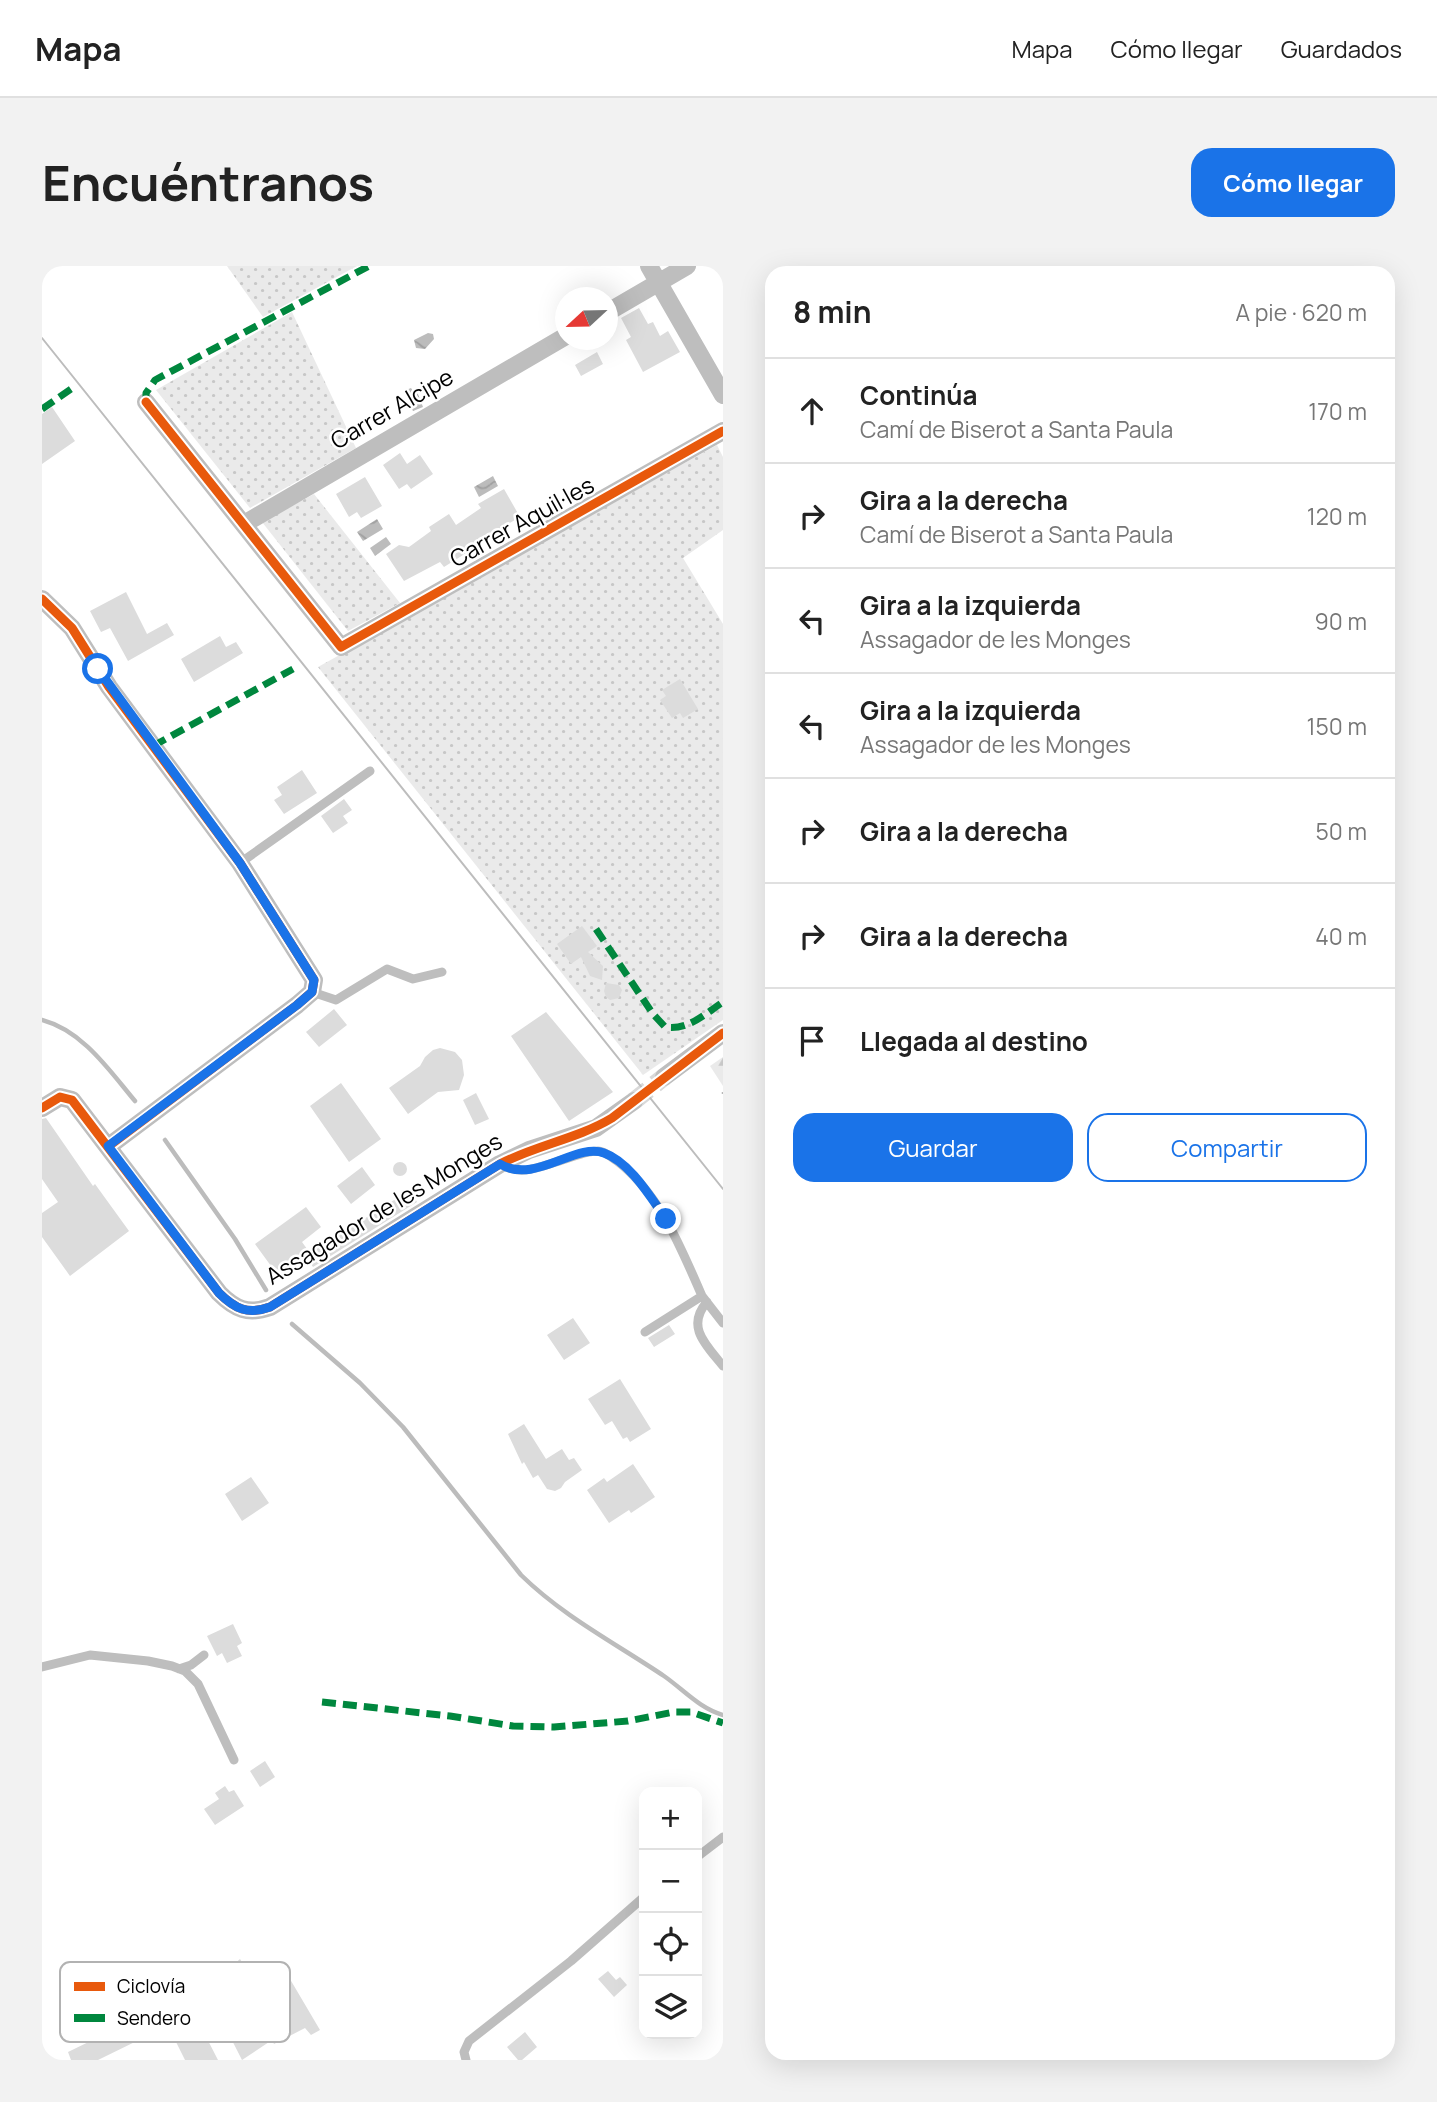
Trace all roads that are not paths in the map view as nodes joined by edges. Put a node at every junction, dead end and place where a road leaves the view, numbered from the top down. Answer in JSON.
{"nodes":[{"id":1,"x":649,"y":266,"type":"edge"},
{"id":2,"x":687,"y":266,"type":"edge"},
{"id":3,"x":659,"y":282,"type":"junction"},
{"id":4,"x":618,"y":306,"type":"edge"},
{"id":5,"x":555,"y":342,"type":"edge"},
{"id":6,"x":723,"y":395,"type":"edge"},
{"id":7,"x":146,"y":402,"type":"dead end"},
{"id":8,"x":723,"y":431,"type":"edge"},
{"id":9,"x":244,"y":524,"type":"junction"},
{"id":10,"x":42,"y":599,"type":"edge"},
{"id":11,"x":370,"y":771,"type":"dead end"},
{"id":12,"x":240,"y":863,"type":"junction"},
{"id":13,"x":442,"y":972,"type":"dead end"},
{"id":14,"x":312,"y":992,"type":"junction"},
{"id":15,"x":723,"y":1034,"type":"edge"},
{"id":16,"x":664,"y":1077,"type":"tunnel mouth"},
{"id":17,"x":634,"y":1101,"type":"tunnel mouth"},
{"id":18,"x":42,"y":1108,"type":"edge"},
{"id":19,"x":108,"y":1146,"type":"junction"},
{"id":20,"x":500,"y":1164,"type":"junction"},
{"id":21,"x":705,"y":1299,"type":"junction"},
{"id":22,"x":723,"y":1323,"type":"edge"},
{"id":23,"x":645,"y":1332,"type":"dead end"},
{"id":24,"x":723,"y":1366,"type":"edge"},
{"id":25,"x":204,"y":1655,"type":"dead end"},
{"id":26,"x":42,"y":1667,"type":"edge"},
{"id":27,"x":179,"y":1669,"type":"junction"},
{"id":28,"x":234,"y":1759,"type":"dead end"},
{"id":29,"x":723,"y":1837,"type":"edge"},
{"id":30,"x":702,"y":1853,"type":"edge"},
{"id":31,"x":639,"y":1901,"type":"edge"},
{"id":32,"x":466,"y":2060,"type":"edge"}],
"edges":[{"from":1,"to":3,"type":"street"},
{"from":2,"to":3,"type":"street"},
{"from":3,"to":4,"type":"street"},
{"from":3,"to":6,"type":"street"},
{"from":5,"to":9,"type":"street","name":"Carrer Alcipe"},
{"from":7,"to":9,"type":"street"},
{"from":8,"to":9,"type":"street","name":"Carrer Aquil·les"},
{"from":10,"to":12,"type":"street"},
{"from":11,"to":12,"type":"lane"},
{"from":12,"to":14,"type":"street"},
{"from":13,"to":14,"type":"lane"},
{"from":14,"to":19,"type":"street"},
{"from":15,"to":16,"type":"street"},
{"from":17,"to":20,"type":"street","name":"Assagador de les Monges"},
{"from":18,"to":19,"type":"street","name":"Assagador de les Monges"},
{"from":19,"to":20,"type":"street","name":"Assagador de les Monges"},
{"from":20,"to":21,"type":"lane"},
{"from":21,"to":22,"type":"lane"},
{"from":21,"to":23,"type":"lane"},
{"from":21,"to":24,"type":"lane"},
{"from":25,"to":27,"type":"lane"},
{"from":26,"to":27,"type":"lane"},
{"from":27,"to":28,"type":"lane"},
{"from":29,"to":30,"type":"lane"},
{"from":31,"to":32,"type":"lane"}]}
